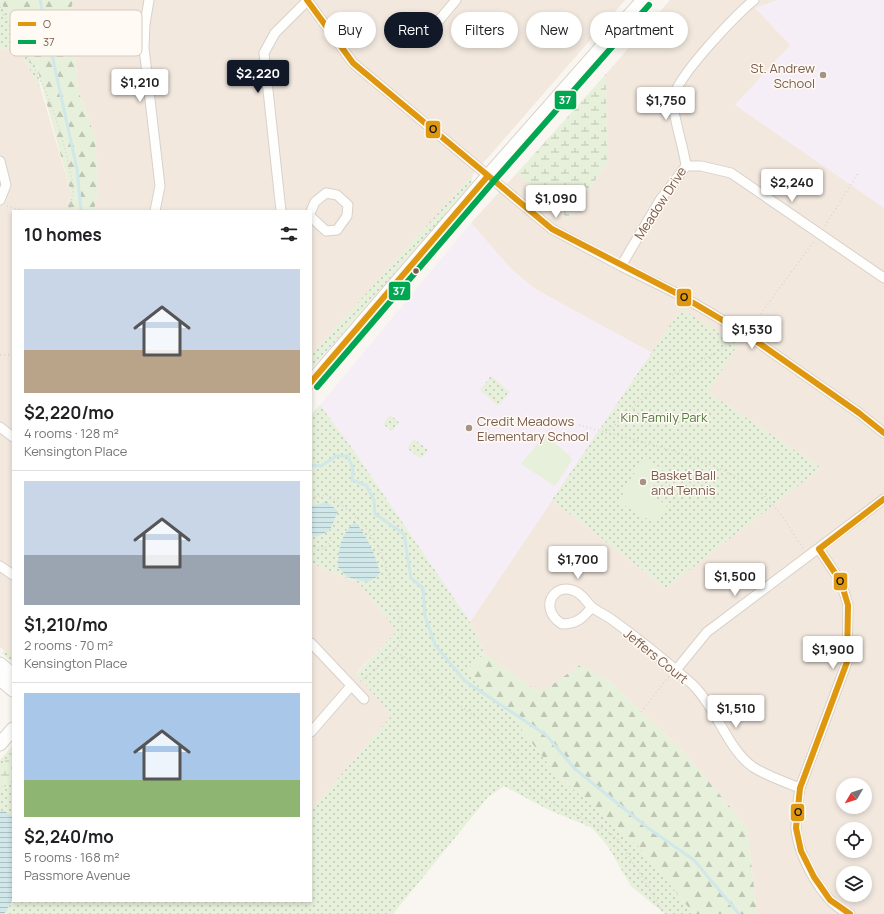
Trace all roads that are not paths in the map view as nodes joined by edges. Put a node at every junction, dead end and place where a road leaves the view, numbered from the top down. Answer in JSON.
{"nodes":[{"id":1,"x":149,"y":0,"type":"edge"},
{"id":2,"x":307,"y":0,"type":"edge"},
{"id":3,"x":456,"y":0,"type":"edge"},
{"id":4,"x":754,"y":0,"type":"edge"},
{"id":5,"x":637,"y":2,"type":"edge"},
{"id":6,"x":443,"y":16,"type":"edge"},
{"id":7,"x":0,"y":161,"type":"edge"},
{"id":8,"x":686,"y":166,"type":"junction"},
{"id":9,"x":487,"y":177,"type":"junction"},
{"id":10,"x":2,"y":203,"type":"edge"},
{"id":11,"x":155,"y":210,"type":"edge"},
{"id":12,"x":282,"y":210,"type":"edge"},
{"id":13,"x":311,"y":210,"type":"edge"},
{"id":14,"x":312,"y":218,"type":"edge"},
{"id":15,"x":621,"y":266,"type":"junction"},
{"id":16,"x":884,"y":278,"type":"edge"},
{"id":17,"x":312,"y":381,"type":"edge"},
{"id":18,"x":0,"y":428,"type":"edge"},
{"id":19,"x":884,"y":433,"type":"edge"},
{"id":20,"x":12,"y":436,"type":"edge"},
{"id":21,"x":884,"y":499,"type":"edge"},
{"id":22,"x":819,"y":549,"type":"junction"},
{"id":23,"x":0,"y":566,"type":"edge"},
{"id":24,"x":12,"y":574,"type":"edge"},
{"id":25,"x":592,"y":607,"type":"junction"},
{"id":26,"x":312,"y":643,"type":"edge"},
{"id":27,"x":0,"y":664,"type":"edge"},
{"id":28,"x":675,"y":670,"type":"junction"},
{"id":29,"x":12,"y":674,"type":"edge"},
{"id":30,"x":0,"y":679,"type":"edge"},
{"id":31,"x":351,"y":686,"type":"junction"},
{"id":32,"x":12,"y":689,"type":"edge"},
{"id":33,"x":364,"y":699,"type":"dead end"},
{"id":34,"x":12,"y":731,"type":"edge"},
{"id":35,"x":312,"y":731,"type":"edge"},
{"id":36,"x":0,"y":744,"type":"edge"},
{"id":37,"x":800,"y":788,"type":"junction"},
{"id":38,"x":850,"y":914,"type":"edge"}],
"edges":[{"from":1,"to":11,"type":"street"},
{"from":2,"to":9,"type":"street"},
{"from":2,"to":12,"type":"street"},
{"from":3,"to":6,"type":"street"},
{"from":4,"to":8,"type":"street","name":"Meadow Drive"},
{"from":5,"to":9,"type":"street"},
{"from":7,"to":10,"type":"street"},
{"from":8,"to":15,"type":"street","name":"Meadow Drive"},
{"from":8,"to":16,"type":"street"},
{"from":9,"to":15,"type":"street"},
{"from":9,"to":17,"type":"street"},
{"from":13,"to":14,"type":"street"},
{"from":15,"to":19,"type":"street"},
{"from":18,"to":20,"type":"street"},
{"from":21,"to":22,"type":"street"},
{"from":22,"to":28,"type":"street"},
{"from":22,"to":37,"type":"street"},
{"from":23,"to":24,"type":"street"},
{"from":25,"to":25,"type":"street","name":"Jeffers Court"},
{"from":25,"to":28,"type":"street","name":"Jeffers Court"},
{"from":26,"to":31,"type":"street"},
{"from":27,"to":29,"type":"street"},
{"from":28,"to":37,"type":"street","name":"Jeffers Court"},
{"from":30,"to":32,"type":"street"},
{"from":31,"to":33,"type":"street"},
{"from":31,"to":35,"type":"street"},
{"from":34,"to":36,"type":"street"},
{"from":37,"to":38,"type":"street"}]}
